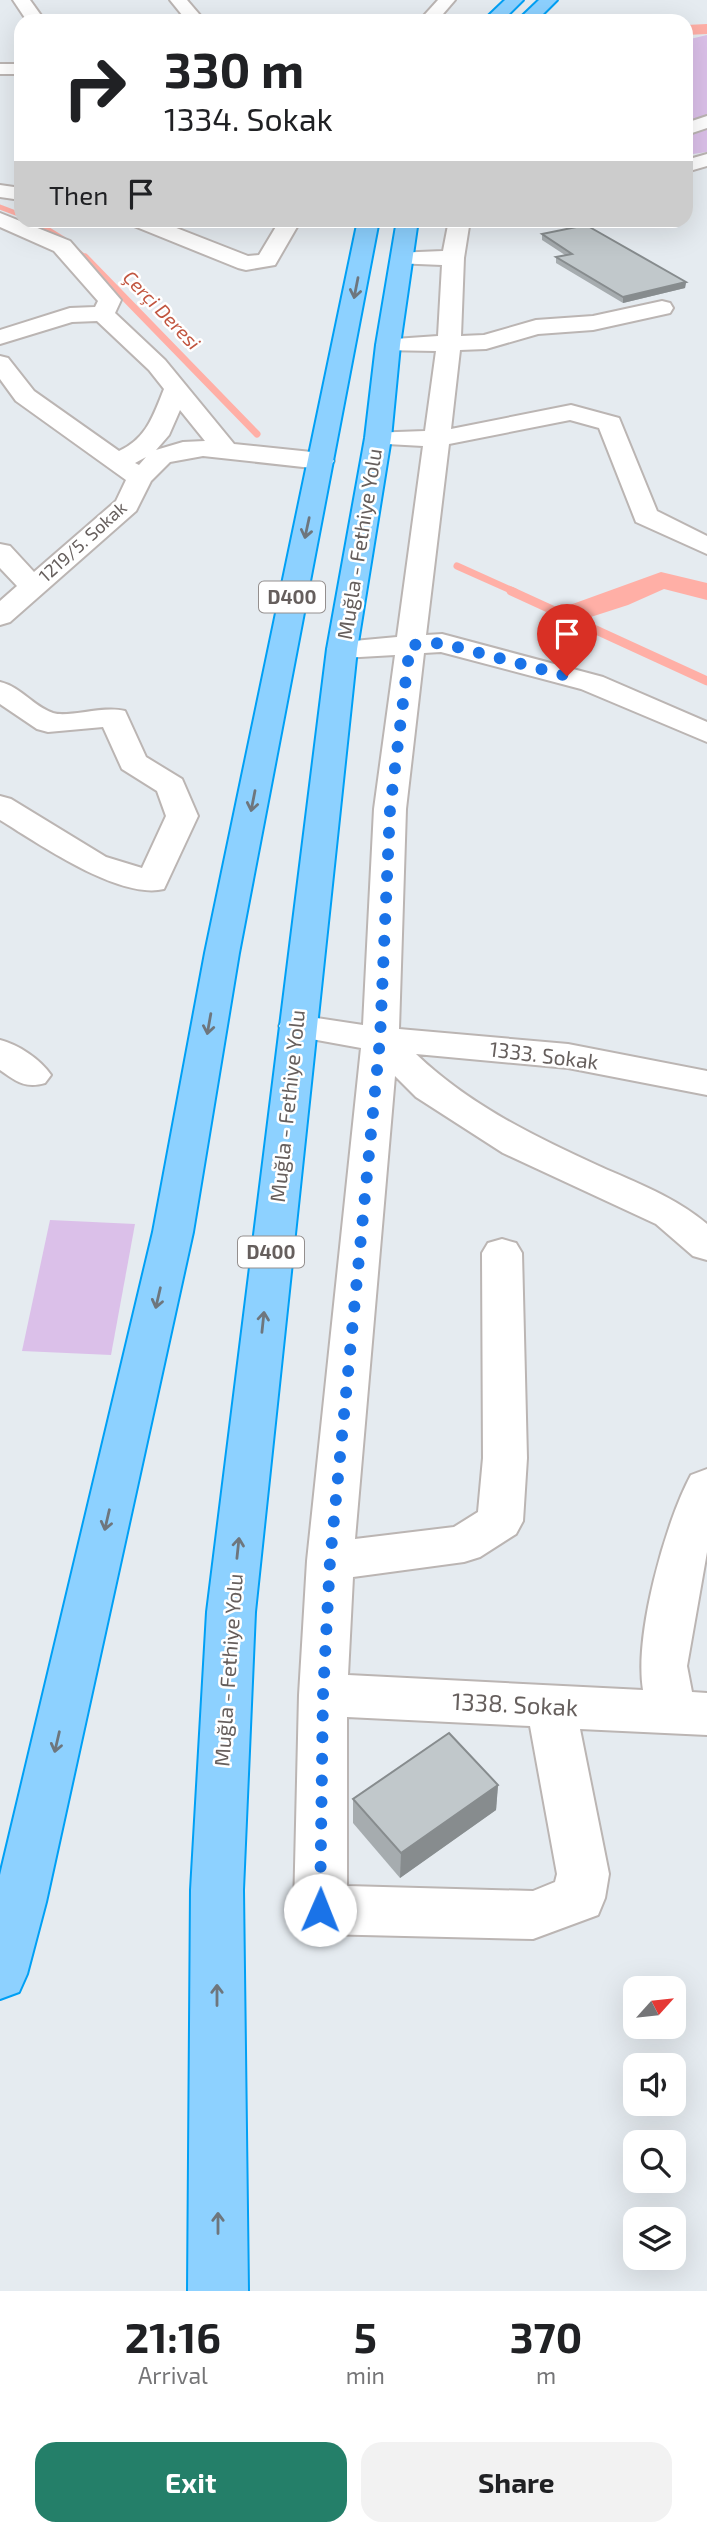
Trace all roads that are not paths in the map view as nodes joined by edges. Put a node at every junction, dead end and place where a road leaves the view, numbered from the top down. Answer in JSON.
{"nodes":[{"id":1,"x":178,"y":0,"type":"edge"},
{"id":2,"x":447,"y":0,"type":"edge"},
{"id":3,"x":515,"y":0,"type":"edge"},
{"id":4,"x":549,"y":0,"type":"edge"},
{"id":5,"x":190,"y":14,"type":"edge"},
{"id":6,"x":434,"y":14,"type":"edge"},
{"id":7,"x":500,"y":14,"type":"edge"},
{"id":8,"x":534,"y":14,"type":"edge"},
{"id":9,"x":21,"y":228,"type":"edge"},
{"id":10,"x":156,"y":228,"type":"edge"},
{"id":11,"x":286,"y":228,"type":"edge"},
{"id":12,"x":367,"y":228,"type":"edge"},
{"id":13,"x":459,"y":228,"type":"edge"},
{"id":14,"x":405,"y":239,"type":"edge"},
{"id":15,"x":453,"y":258,"type":"junction"},
{"id":16,"x":662,"y":307,"type":"dead end"},
{"id":17,"x":103,"y":314,"type":"junction"},
{"id":18,"x":450,"y":330,"type":"junction"},
{"id":19,"x":0,"y":337,"type":"edge"},
{"id":20,"x":388,"y":345,"type":"junction"},
{"id":21,"x":0,"y":363,"type":"edge"},
{"id":22,"x":176,"y":389,"type":"junction"},
{"id":23,"x":378,"y":438,"type":"junction"},
{"id":24,"x":437,"y":439,"type":"junction"},
{"id":25,"x":226,"y":450,"type":"junction"},
{"id":26,"x":116,"y":461,"type":"junction"},
{"id":27,"x":321,"y":461,"type":"junction"},
{"id":28,"x":140,"y":478,"type":"junction"},
{"id":29,"x":707,"y":546,"type":"edge"},
{"id":30,"x":0,"y":552,"type":"edge"},
{"id":31,"x":33,"y":587,"type":"junction"},
{"id":32,"x":0,"y":616,"type":"edge"},
{"id":33,"x":410,"y":645,"type":"junction"},
{"id":34,"x":342,"y":649,"type":"junction"},
{"id":35,"x":0,"y":691,"type":"edge"},
{"id":36,"x":707,"y":733,"type":"edge"},
{"id":37,"x":0,"y":806,"type":"edge"},
{"id":38,"x":297,"y":1026,"type":"junction"},
{"id":39,"x":380,"y":1039,"type":"junction"},
{"id":40,"x":0,"y":1052,"type":"edge"},
{"id":41,"x":32,"y":1074,"type":"dead end"},
{"id":42,"x":707,"y":1083,"type":"edge"},
{"id":43,"x":707,"y":1246,"type":"edge"},
{"id":44,"x":502,"y":1253,"type":"dead end"},
{"id":45,"x":707,"y":1487,"type":"edge"},
{"id":46,"x":330,"y":1561,"type":"junction"},
{"id":47,"x":323,"y":1695,"type":"junction"},
{"id":48,"x":551,"y":1707,"type":"junction"},
{"id":49,"x":689,"y":1714,"type":"edge"},
{"id":50,"x":0,"y":1974,"type":"edge"},
{"id":51,"x":218,"y":2291,"type":"edge"}],
"edges":[{"from":1,"to":5,"type":"street"},
{"from":2,"to":6,"type":"street"},
{"from":3,"to":7,"type":"highway"},
{"from":4,"to":8,"type":"highway"},
{"from":9,"to":17,"type":"street"},
{"from":10,"to":11,"type":"street"},
{"from":12,"to":27,"type":"highway","number":"D400","one_way":true},
{"from":13,"to":15,"type":"street"},
{"from":14,"to":15,"type":"street"},
{"from":14,"to":20,"type":"highway","name":"Muğla - Fethiye Yolu","number":"D400"},
{"from":15,"to":18,"type":"street"},
{"from":16,"to":18,"type":"street"},
{"from":17,"to":19,"type":"street"},
{"from":17,"to":22,"type":"street"},
{"from":18,"to":20,"type":"street"},
{"from":18,"to":24,"type":"street"},
{"from":20,"to":23,"type":"highway","name":"Muğla - Fethiye Yolu","number":"D400"},
{"from":21,"to":26,"type":"street"},
{"from":22,"to":25,"type":"street"},
{"from":22,"to":26,"type":"street"},
{"from":23,"to":24,"type":"street"},
{"from":23,"to":34,"type":"highway","name":"Muğla - Fethiye Yolu","number":"D400"},
{"from":24,"to":29,"type":"street"},
{"from":24,"to":33,"type":"street"},
{"from":25,"to":27,"type":"street","name":"1219/5. Sokak"},
{"from":25,"to":28,"type":"street","name":"1219/5. Sokak"},
{"from":26,"to":28,"type":"street"},
{"from":27,"to":50,"type":"highway","number":"D400","one_way":true},
{"from":28,"to":31,"type":"street","name":"1219/5. Sokak"},
{"from":30,"to":31,"type":"street"},
{"from":31,"to":32,"type":"street","name":"1219/5. Sokak"},
{"from":33,"to":34,"type":"street"},
{"from":33,"to":36,"type":"street"},
{"from":33,"to":39,"type":"street"},
{"from":34,"to":38,"type":"highway","name":"Muğla - Fethiye Yolu","number":"D400"},
{"from":35,"to":37,"type":"street"},
{"from":38,"to":39,"type":"street","name":"1333. Sokak"},
{"from":51,"to":38,"type":"highway","name":"Muğla - Fethiye Yolu","number":"D400","one_way":true},
{"from":39,"to":42,"type":"street","name":"1333. Sokak"},
{"from":39,"to":43,"type":"street"},
{"from":39,"to":46,"type":"street"},
{"from":40,"to":41,"type":"street"},
{"from":44,"to":46,"type":"street"},
{"from":45,"to":49,"type":"street"},
{"from":46,"to":47,"type":"street"},
{"from":47,"to":48,"type":"street","name":"1338. Sokak"},
{"from":47,"to":48,"type":"street"},
{"from":48,"to":49,"type":"street","name":"1338. Sokak"}]}
